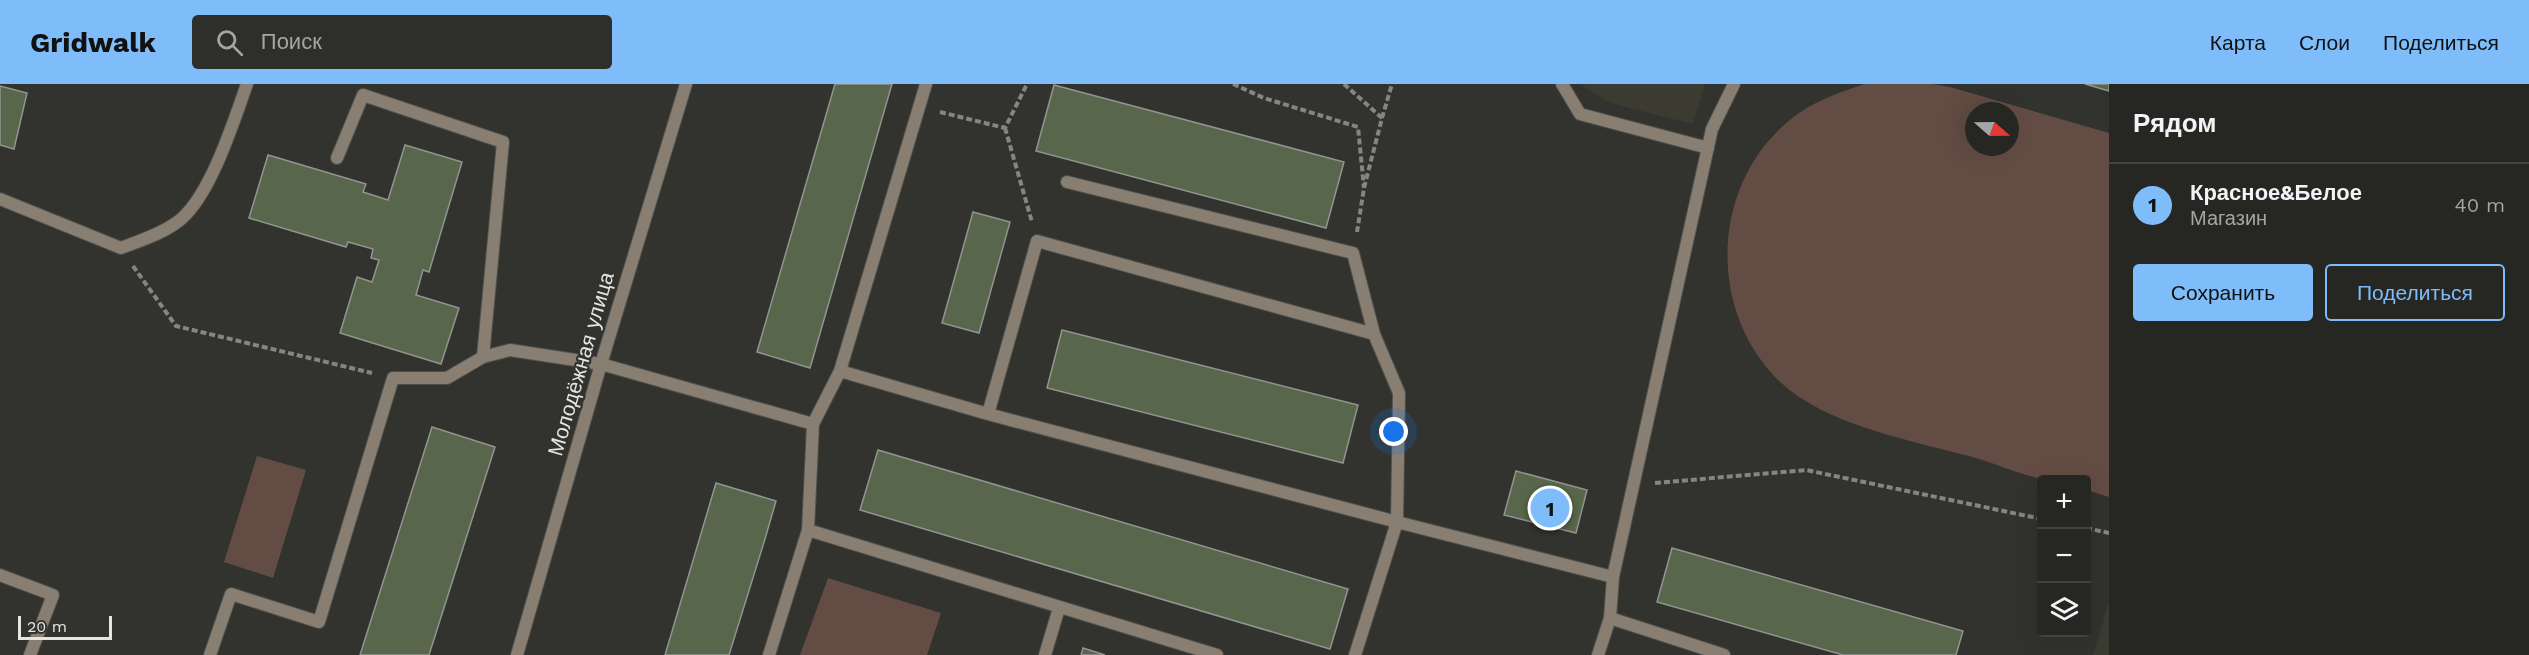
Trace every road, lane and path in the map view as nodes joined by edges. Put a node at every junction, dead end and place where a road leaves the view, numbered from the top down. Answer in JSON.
{"nodes":[{"id":1,"x":247,"y":84,"type":"edge"},
{"id":2,"x":686,"y":84,"type":"edge"},
{"id":3,"x":926,"y":84,"type":"edge"},
{"id":4,"x":1028,"y":84,"type":"edge"},
{"id":5,"x":1233,"y":84,"type":"edge"},
{"id":6,"x":1344,"y":84,"type":"edge"},
{"id":7,"x":1392,"y":84,"type":"edge"},
{"id":8,"x":1562,"y":84,"type":"edge"},
{"id":9,"x":1734,"y":84,"type":"edge"},
{"id":10,"x":920,"y":106,"type":"junction"},
{"id":11,"x":1382,"y":118,"type":"junction"},
{"id":12,"x":1005,"y":128,"type":"junction"},
{"id":13,"x":1708,"y":148,"type":"junction"},
{"id":14,"x":337,"y":158,"type":"dead end"},
{"id":15,"x":1067,"y":182,"type":"dead end"},
{"id":16,"x":1364,"y":188,"type":"junction"},
{"id":17,"x":0,"y":199,"type":"edge"},
{"id":18,"x":1037,"y":241,"type":"junction"},
{"id":19,"x":121,"y":248,"type":"junction"},
{"id":20,"x":1353,"y":253,"type":"junction"},
{"id":21,"x":1374,"y":334,"type":"junction"},
{"id":22,"x":483,"y":357,"type":"junction"},
{"id":23,"x":601,"y":364,"type":"junction"},
{"id":24,"x":840,"y":371,"type":"junction"},
{"id":25,"x":393,"y":378,"type":"junction"},
{"id":26,"x":988,"y":414,"type":"junction"},
{"id":27,"x":813,"y":424,"type":"junction"},
{"id":28,"x":1635,"y":485,"type":"junction"},
{"id":29,"x":2037,"y":518,"type":"edge"},
{"id":30,"x":1397,"y":522,"type":"junction"},
{"id":31,"x":2091,"y":529,"type":"edge"},
{"id":32,"x":808,"y":530,"type":"junction"},
{"id":33,"x":2109,"y":533,"type":"edge"},
{"id":34,"x":0,"y":575,"type":"edge"},
{"id":35,"x":1613,"y":577,"type":"junction"},
{"id":36,"x":1059,"y":608,"type":"junction"},
{"id":37,"x":1610,"y":618,"type":"junction"},
{"id":38,"x":1189,"y":651,"type":"edge"},
{"id":39,"x":30,"y":655,"type":"edge"},
{"id":40,"x":210,"y":655,"type":"edge"},
{"id":41,"x":517,"y":655,"type":"edge"},
{"id":42,"x":768,"y":655,"type":"edge"},
{"id":43,"x":1045,"y":655,"type":"edge"},
{"id":44,"x":1217,"y":655,"type":"edge"},
{"id":45,"x":1355,"y":655,"type":"edge"},
{"id":46,"x":1598,"y":655,"type":"edge"},
{"id":47,"x":1724,"y":655,"type":"edge"}],
"edges":[{"from":1,"to":19,"type":"street"},
{"from":2,"to":23,"type":"street","name":"Молодёжная улица"},
{"from":3,"to":10,"type":"street"},
{"from":4,"to":12,"type":"path"},
{"from":5,"to":16,"type":"path"},
{"from":6,"to":11,"type":"path"},
{"from":7,"to":11,"type":"path"},
{"from":8,"to":13,"type":"street"},
{"from":9,"to":13,"type":"street"},
{"from":10,"to":12,"type":"path"},
{"from":10,"to":24,"type":"street"},
{"from":11,"to":16,"type":"path"},
{"from":12,"to":18,"type":"path"},
{"from":13,"to":28,"type":"street"},
{"from":14,"to":22,"type":"street"},
{"from":15,"to":20,"type":"street"},
{"from":16,"to":20,"type":"path"},
{"from":17,"to":19,"type":"street"},
{"from":18,"to":21,"type":"street"},
{"from":18,"to":26,"type":"street"},
{"from":19,"to":25,"type":"path"},
{"from":20,"to":21,"type":"street"},
{"from":21,"to":30,"type":"street"},
{"from":22,"to":23,"type":"street"},
{"from":22,"to":25,"type":"street"},
{"from":23,"to":27,"type":"street"},
{"from":23,"to":41,"type":"street","name":"Молодёжная улица"},
{"from":24,"to":26,"type":"street"},
{"from":24,"to":27,"type":"street"},
{"from":25,"to":40,"type":"street"},
{"from":26,"to":30,"type":"street"},
{"from":27,"to":32,"type":"street"},
{"from":28,"to":29,"type":"path"},
{"from":28,"to":35,"type":"street"},
{"from":30,"to":35,"type":"street"},
{"from":30,"to":45,"type":"street"},
{"from":31,"to":33,"type":"path"},
{"from":32,"to":36,"type":"street"},
{"from":32,"to":42,"type":"street"},
{"from":34,"to":39,"type":"street"},
{"from":35,"to":37,"type":"street"},
{"from":36,"to":38,"type":"street"},
{"from":36,"to":43,"type":"street"},
{"from":37,"to":46,"type":"street"},
{"from":37,"to":47,"type":"street"},
{"from":38,"to":44,"type":"street"}]}
